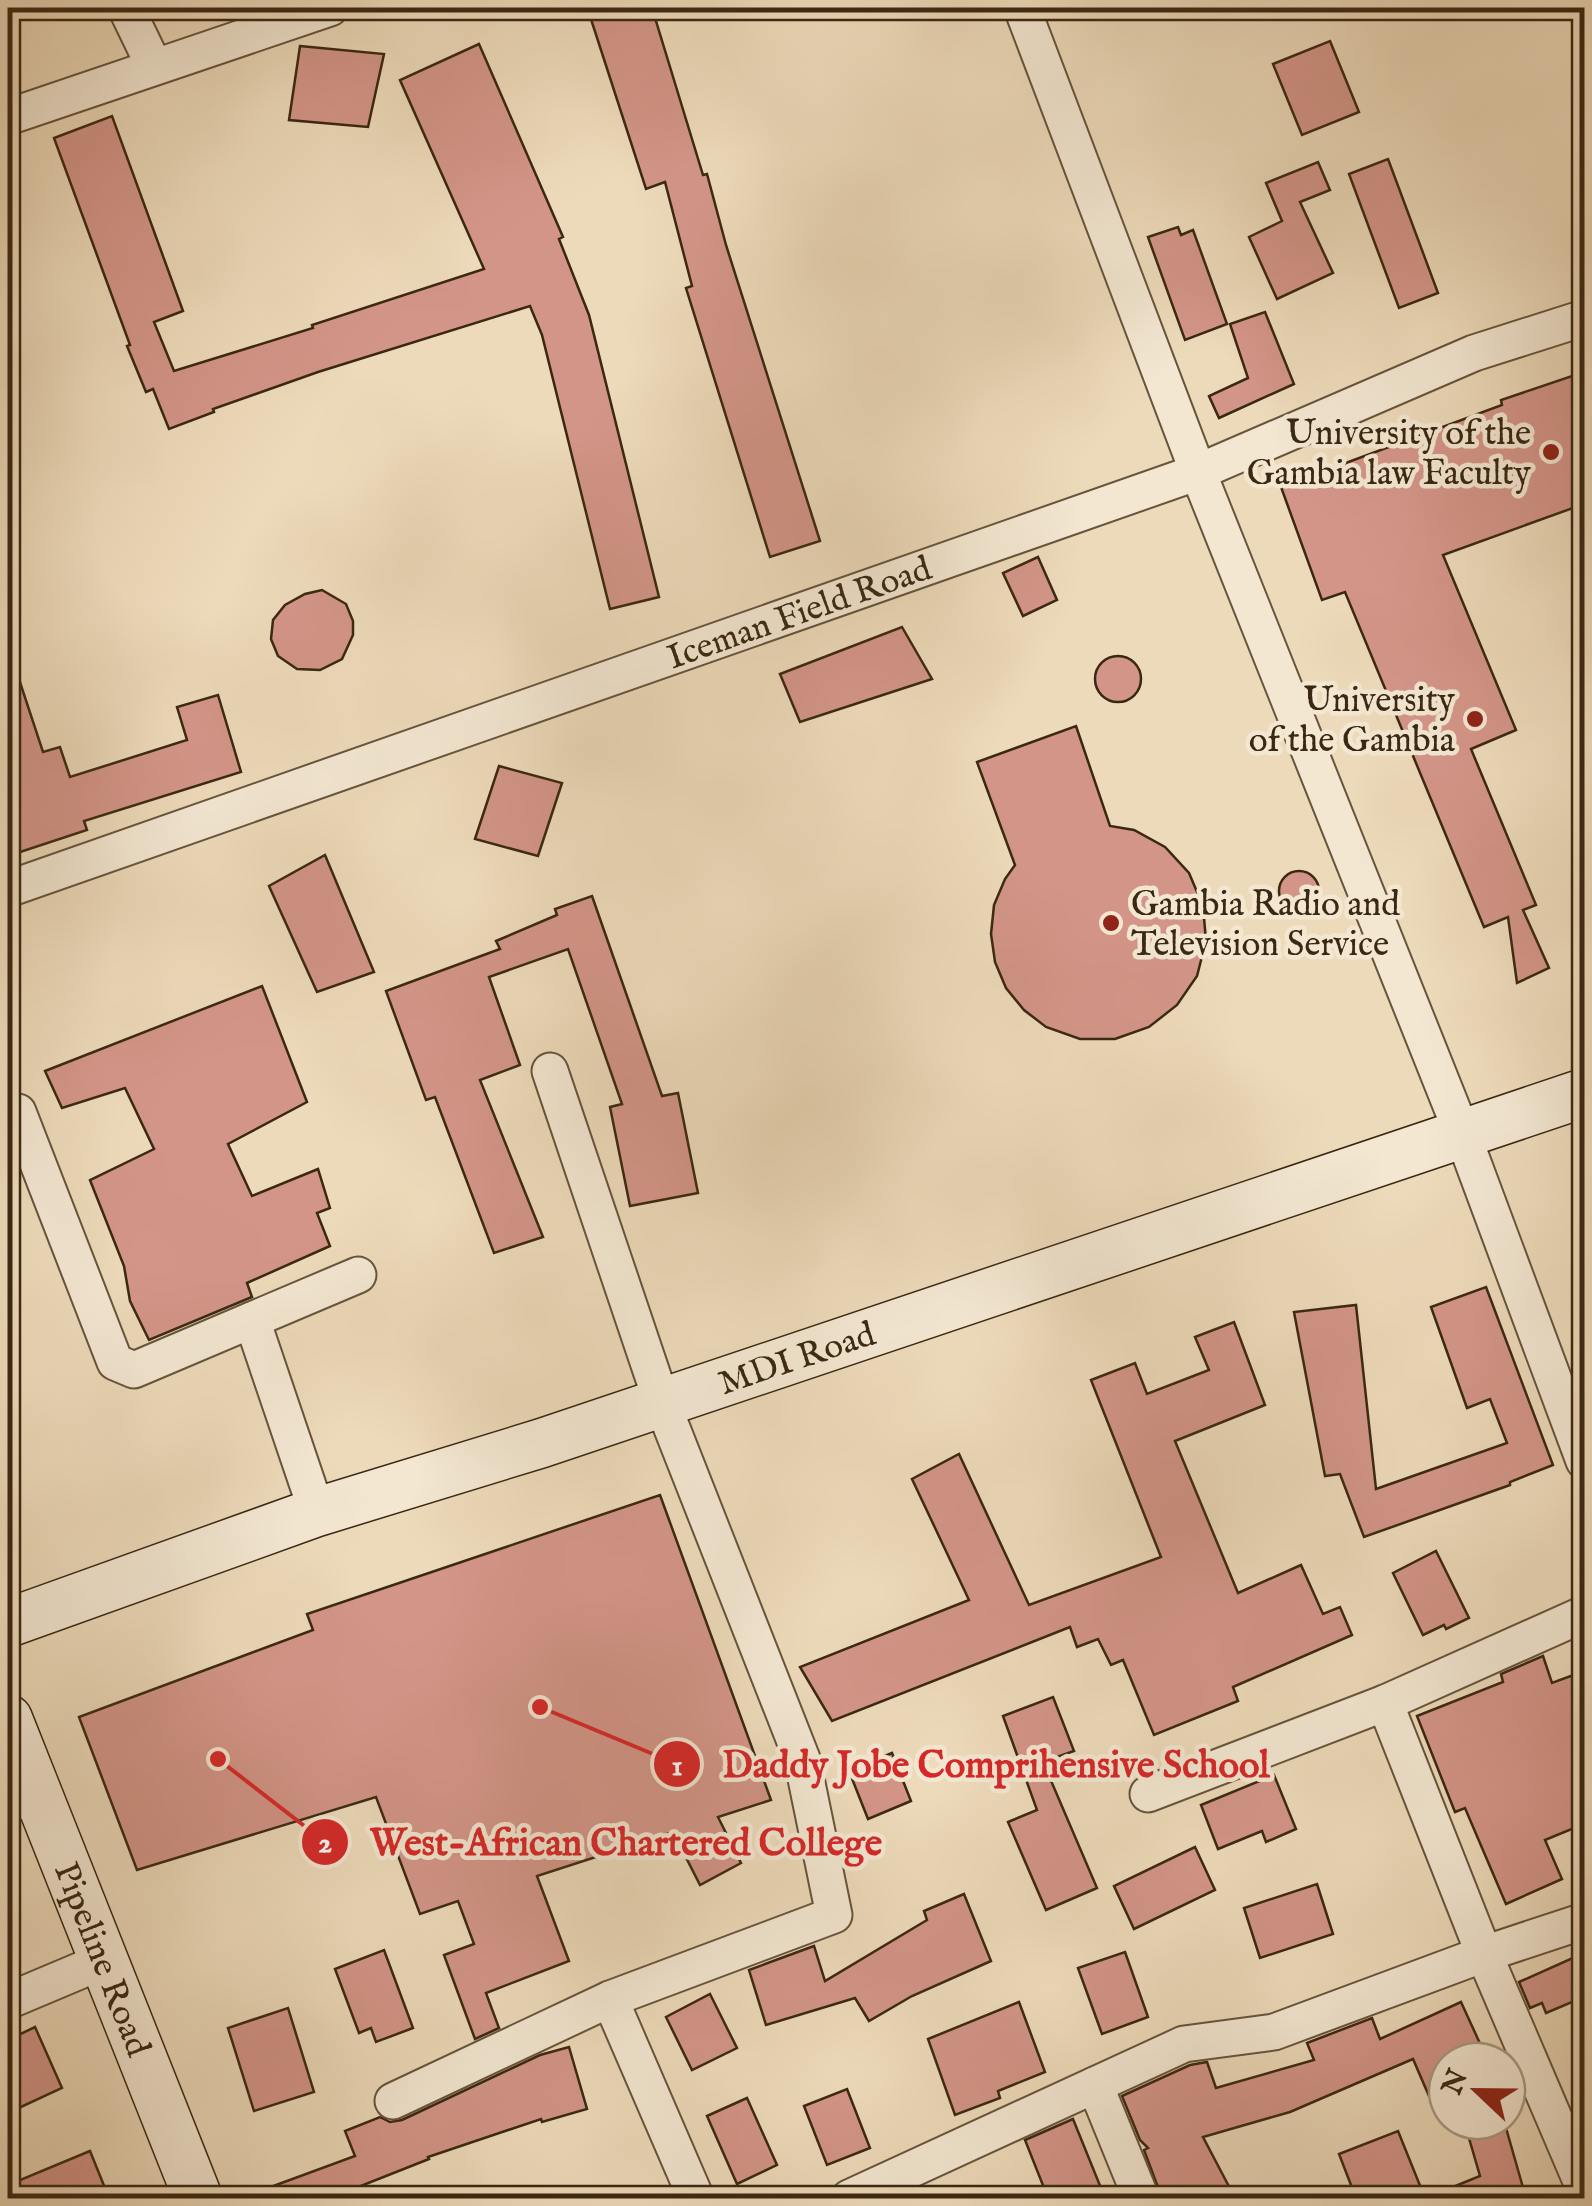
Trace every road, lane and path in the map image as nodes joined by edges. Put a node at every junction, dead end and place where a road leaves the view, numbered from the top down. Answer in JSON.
{"nodes":[{"id":1,"x":126,"y":8,"type":"edge"},
{"id":2,"x":330,"y":8,"type":"edge"},
{"id":3,"x":1022,"y":8,"type":"edge"},
{"id":4,"x":154,"y":66,"type":"junction"},
{"id":5,"x":8,"y":117,"type":"edge"},
{"id":6,"x":1584,"y":318,"type":"edge"},
{"id":7,"x":1198,"y":472,"type":"junction"},
{"id":8,"x":8,"y":889,"type":"edge"},
{"id":9,"x":550,"y":1071,"type":"dead end"},
{"id":10,"x":1584,"y":1093,"type":"edge"},
{"id":11,"x":18,"y":1112,"type":"dead end"},
{"id":12,"x":1462,"y":1133,"type":"junction"},
{"id":13,"x":358,"y":1275,"type":"dead end"},
{"id":14,"x":252,"y":1320,"type":"junction"},
{"id":15,"x":662,"y":1403,"type":"junction"},
{"id":16,"x":1584,"y":1461,"type":"edge"},
{"id":17,"x":317,"y":1512,"type":"junction"},
{"id":18,"x":1584,"y":1614,"type":"edge"},
{"id":19,"x":8,"y":1623,"type":"edge"},
{"id":20,"x":1385,"y":1704,"type":"junction"},
{"id":21,"x":8,"y":1719,"type":"edge"},
{"id":22,"x":1148,"y":1794,"type":"dead end"},
{"id":23,"x":22,"y":1800,"type":"edge"},
{"id":24,"x":1584,"y":1921,"type":"edge"},
{"id":25,"x":1484,"y":1954,"type":"junction"},
{"id":26,"x":103,"y":1961,"type":"junction"},
{"id":27,"x":610,"y":2000,"type":"junction"},
{"id":28,"x":8,"y":2001,"type":"edge"},
{"id":29,"x":1095,"y":2085,"type":"junction"},
{"id":30,"x":393,"y":2101,"type":"dead end"},
{"id":31,"x":1584,"y":2188,"type":"edge"},
{"id":32,"x":198,"y":2198,"type":"edge"},
{"id":33,"x":696,"y":2198,"type":"edge"},
{"id":34,"x":849,"y":2198,"type":"edge"},
{"id":35,"x":1141,"y":2198,"type":"edge"}],
"edges":[{"from":1,"to":4,"type":"street"},
{"from":2,"to":4,"type":"street"},
{"from":3,"to":7,"type":"street"},
{"from":4,"to":5,"type":"street"},
{"from":6,"to":7,"type":"street","name":"Iceman Field Road"},
{"from":7,"to":8,"type":"street","name":"Iceman Field Road"},
{"from":7,"to":12,"type":"street"},
{"from":9,"to":15,"type":"street"},
{"from":10,"to":12,"type":"street","name":"MDI Road"},
{"from":11,"to":14,"type":"street"},
{"from":12,"to":15,"type":"street","name":"MDI Road"},
{"from":12,"to":16,"type":"street"},
{"from":13,"to":14,"type":"street"},
{"from":14,"to":17,"type":"street"},
{"from":15,"to":17,"type":"street","name":"MDI Road"},
{"from":15,"to":27,"type":"street"},
{"from":17,"to":19,"type":"street","name":"MDI Road"},
{"from":18,"to":20,"type":"street"},
{"from":20,"to":22,"type":"street"},
{"from":20,"to":25,"type":"street"},
{"from":21,"to":23,"type":"street","name":"Pipeline Road"},
{"from":23,"to":26,"type":"street","name":"Pipeline Road"},
{"from":24,"to":25,"type":"street"},
{"from":25,"to":29,"type":"street"},
{"from":25,"to":31,"type":"street"},
{"from":26,"to":28,"type":"street"},
{"from":26,"to":32,"type":"street","name":"Pipeline Road"},
{"from":27,"to":30,"type":"street"},
{"from":27,"to":33,"type":"street"},
{"from":29,"to":34,"type":"street"},
{"from":29,"to":35,"type":"street"}]}
